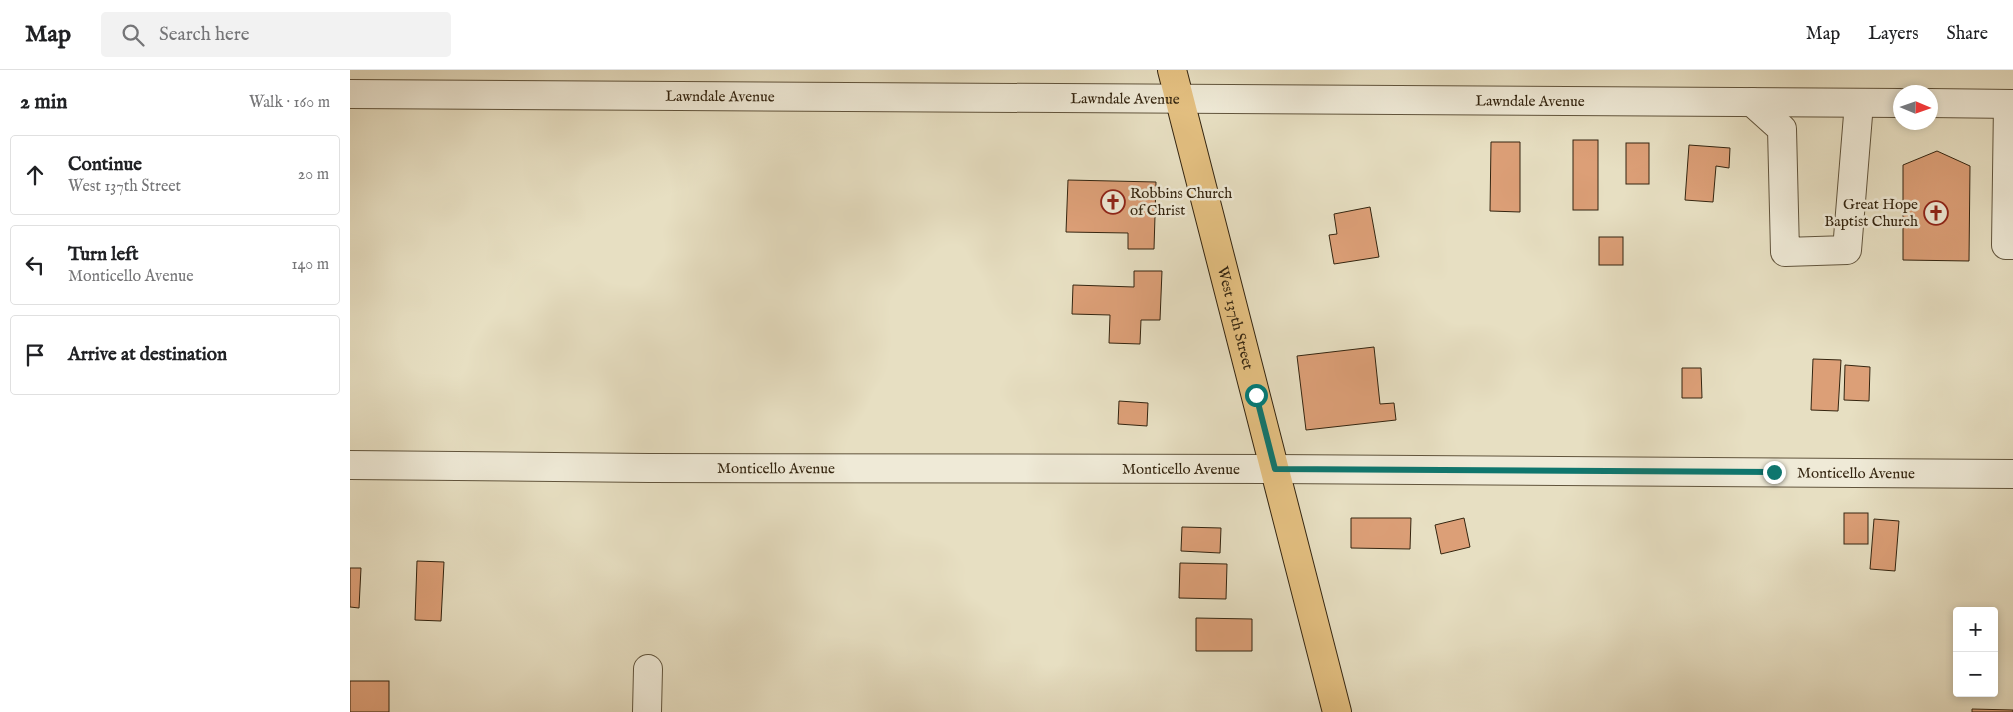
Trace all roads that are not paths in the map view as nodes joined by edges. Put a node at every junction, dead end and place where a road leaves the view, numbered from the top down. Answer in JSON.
{"nodes":[{"id":1,"x":1172,"y":70,"type":"edge"},
{"id":2,"x":350,"y":94,"type":"edge"},
{"id":3,"x":1180,"y":99,"type":"junction"},
{"id":4,"x":1752,"y":102,"type":"junction"},
{"id":5,"x":1859,"y":103,"type":"junction"},
{"id":6,"x":1893,"y":103,"type":"edge"},
{"id":7,"x":1938,"y":103,"type":"edge"},
{"id":8,"x":2011,"y":104,"type":"edge"},
{"id":9,"x":2013,"y":245,"type":"edge"},
{"id":10,"x":350,"y":465,"type":"edge"},
{"id":11,"x":1275,"y":469,"type":"junction"},
{"id":12,"x":2013,"y":474,"type":"edge"},
{"id":13,"x":648,"y":669,"type":"dead end"},
{"id":14,"x":647,"y":712,"type":"edge"},
{"id":15,"x":1337,"y":712,"type":"edge"}],
"edges":[{"from":1,"to":3,"type":"main road","name":"West 137th Street"},
{"from":2,"to":3,"type":"street","name":"Lawndale Avenue"},
{"from":3,"to":4,"type":"street","name":"Lawndale Avenue"},
{"from":3,"to":11,"type":"main road","name":"West 137th Street"},
{"from":4,"to":5,"type":"street","name":"Lawndale Avenue"},
{"from":4,"to":5,"type":"street"},
{"from":5,"to":6,"type":"street","name":"Lawndale Avenue"},
{"from":7,"to":8,"type":"street"},
{"from":8,"to":9,"type":"street"},
{"from":10,"to":11,"type":"street","name":"Monticello Avenue"},
{"from":11,"to":12,"type":"street","name":"Monticello Avenue"},
{"from":11,"to":15,"type":"main road","name":"West 137th Street"},
{"from":13,"to":14,"type":"street"}]}
